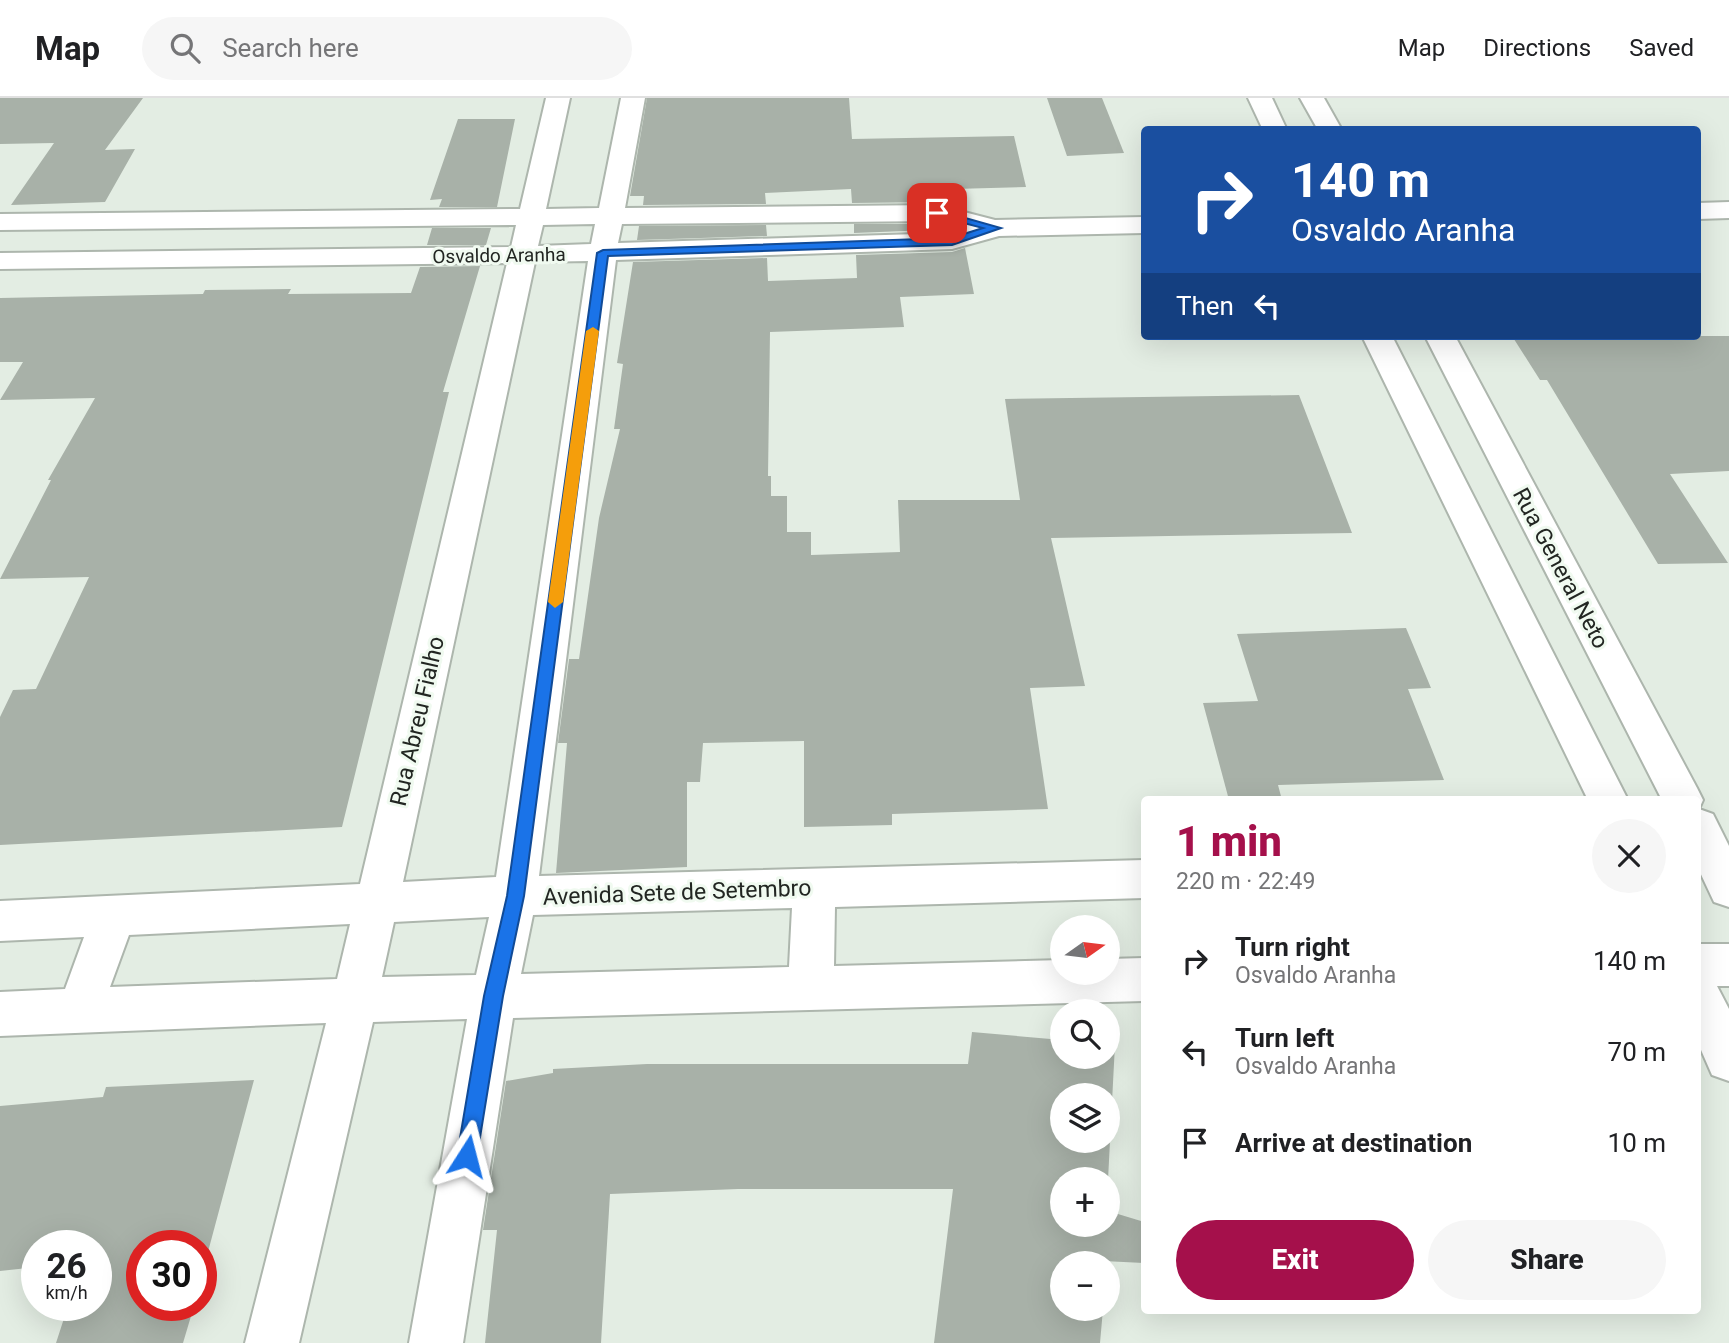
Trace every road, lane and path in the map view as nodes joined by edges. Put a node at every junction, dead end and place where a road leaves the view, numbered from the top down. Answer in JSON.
{"nodes":[{"id":1,"x":558,"y":98,"type":"edge"},
{"id":2,"x":632,"y":98,"type":"edge"},
{"id":3,"x":1260,"y":98,"type":"edge"},
{"id":4,"x":1312,"y":98,"type":"edge"},
{"id":5,"x":1273,"y":126,"type":"edge"},
{"id":6,"x":1328,"y":126,"type":"edge"},
{"id":7,"x":1729,"y":210,"type":"edge"},
{"id":8,"x":1701,"y":211,"type":"edge"},
{"id":9,"x":362,"y":217,"type":"junction"},
{"id":10,"x":0,"y":222,"type":"edge"},
{"id":11,"x":1141,"y":225,"type":"edge"},
{"id":12,"x":995,"y":228,"type":"junction"},
{"id":13,"x":600,"y":235,"type":"junction"},
{"id":14,"x":534,"y":236,"type":"junction"},
{"id":15,"x":345,"y":258,"type":"junction"},
{"id":16,"x":0,"y":261,"type":"edge"},
{"id":17,"x":1379,"y":340,"type":"edge"},
{"id":18,"x":1442,"y":340,"type":"edge"},
{"id":19,"x":1436,"y":450,"type":"junction"},
{"id":20,"x":1500,"y":453,"type":"junction"},
{"id":21,"x":1606,"y":796,"type":"edge"},
{"id":22,"x":1681,"y":796,"type":"edge"},
{"id":23,"x":1141,"y":879,"type":"edge"},
{"id":24,"x":814,"y":888,"type":"junction"},
{"id":25,"x":515,"y":896,"type":"junction"},
{"id":26,"x":376,"y":904,"type":"junction"},
{"id":27,"x":114,"y":916,"type":"junction"},
{"id":28,"x":0,"y":921,"type":"edge"},
{"id":29,"x":1701,"y":965,"type":"edge"},
{"id":30,"x":1729,"y":965,"type":"edge"},
{"id":31,"x":1141,"y":980,"type":"edge"},
{"id":32,"x":811,"y":989,"type":"junction"},
{"id":33,"x":494,"y":996,"type":"junction"},
{"id":34,"x":355,"y":1000,"type":"junction"},
{"id":35,"x":1701,"y":1001,"type":"edge"},
{"id":36,"x":79,"y":1011,"type":"junction"},
{"id":37,"x":0,"y":1014,"type":"edge"},
{"id":38,"x":1729,"y":1058,"type":"edge"},
{"id":39,"x":272,"y":1343,"type":"edge"},
{"id":40,"x":436,"y":1343,"type":"edge"}],
"edges":[{"from":1,"to":14,"type":"street","name":"Rua Abreu Fialho"},
{"from":2,"to":13,"type":"street"},
{"from":3,"to":5,"type":"street"},
{"from":4,"to":6,"type":"street"},
{"from":7,"to":8,"type":"street"},
{"from":9,"to":10,"type":"street","name":"Osvaldo Aranha"},
{"from":9,"to":14,"type":"street","name":"Osvaldo Aranha"},
{"from":9,"to":15,"type":"street"},
{"from":11,"to":12,"type":"street","name":"Osvaldo Aranha"},
{"from":12,"to":13,"type":"street","name":"Osvaldo Aranha"},
{"from":12,"to":13,"type":"street","name":"Osvaldo Aranha"},
{"from":13,"to":14,"type":"street","name":"Osvaldo Aranha"},
{"from":13,"to":14,"type":"street","name":"Osvaldo Aranha"},
{"from":13,"to":25,"type":"street"},
{"from":14,"to":15,"type":"street","name":"Osvaldo Aranha"},
{"from":14,"to":26,"type":"street","name":"Rua Abreu Fialho"},
{"from":15,"to":16,"type":"street","name":"Osvaldo Aranha"},
{"from":17,"to":19,"type":"street"},
{"from":18,"to":20,"type":"street","name":"Rua General Neto"},
{"from":19,"to":20,"type":"street"},
{"from":19,"to":21,"type":"street"},
{"from":20,"to":22,"type":"street","name":"Rua General Neto"},
{"from":23,"to":24,"type":"street","name":"Avenida Sete de Setembro"},
{"from":24,"to":25,"type":"street","name":"Avenida Sete de Setembro"},
{"from":24,"to":32,"type":"street"},
{"from":25,"to":26,"type":"street","name":"Avenida Sete de Setembro"},
{"from":25,"to":33,"type":"street"},
{"from":26,"to":27,"type":"street","name":"Avenida Sete de Setembro"},
{"from":26,"to":34,"type":"street","name":"Rua Abreu Fialho"},
{"from":27,"to":28,"type":"street","name":"Avenida Sete de Setembro"},
{"from":27,"to":36,"type":"street"},
{"from":29,"to":30,"type":"street"},
{"from":31,"to":32,"type":"street"},
{"from":32,"to":33,"type":"street"},
{"from":33,"to":34,"type":"street"},
{"from":33,"to":40,"type":"street"},
{"from":34,"to":36,"type":"street"},
{"from":34,"to":39,"type":"street","name":"Rua Abreu Fialho"},
{"from":35,"to":38,"type":"street"},
{"from":36,"to":37,"type":"street"}]}
